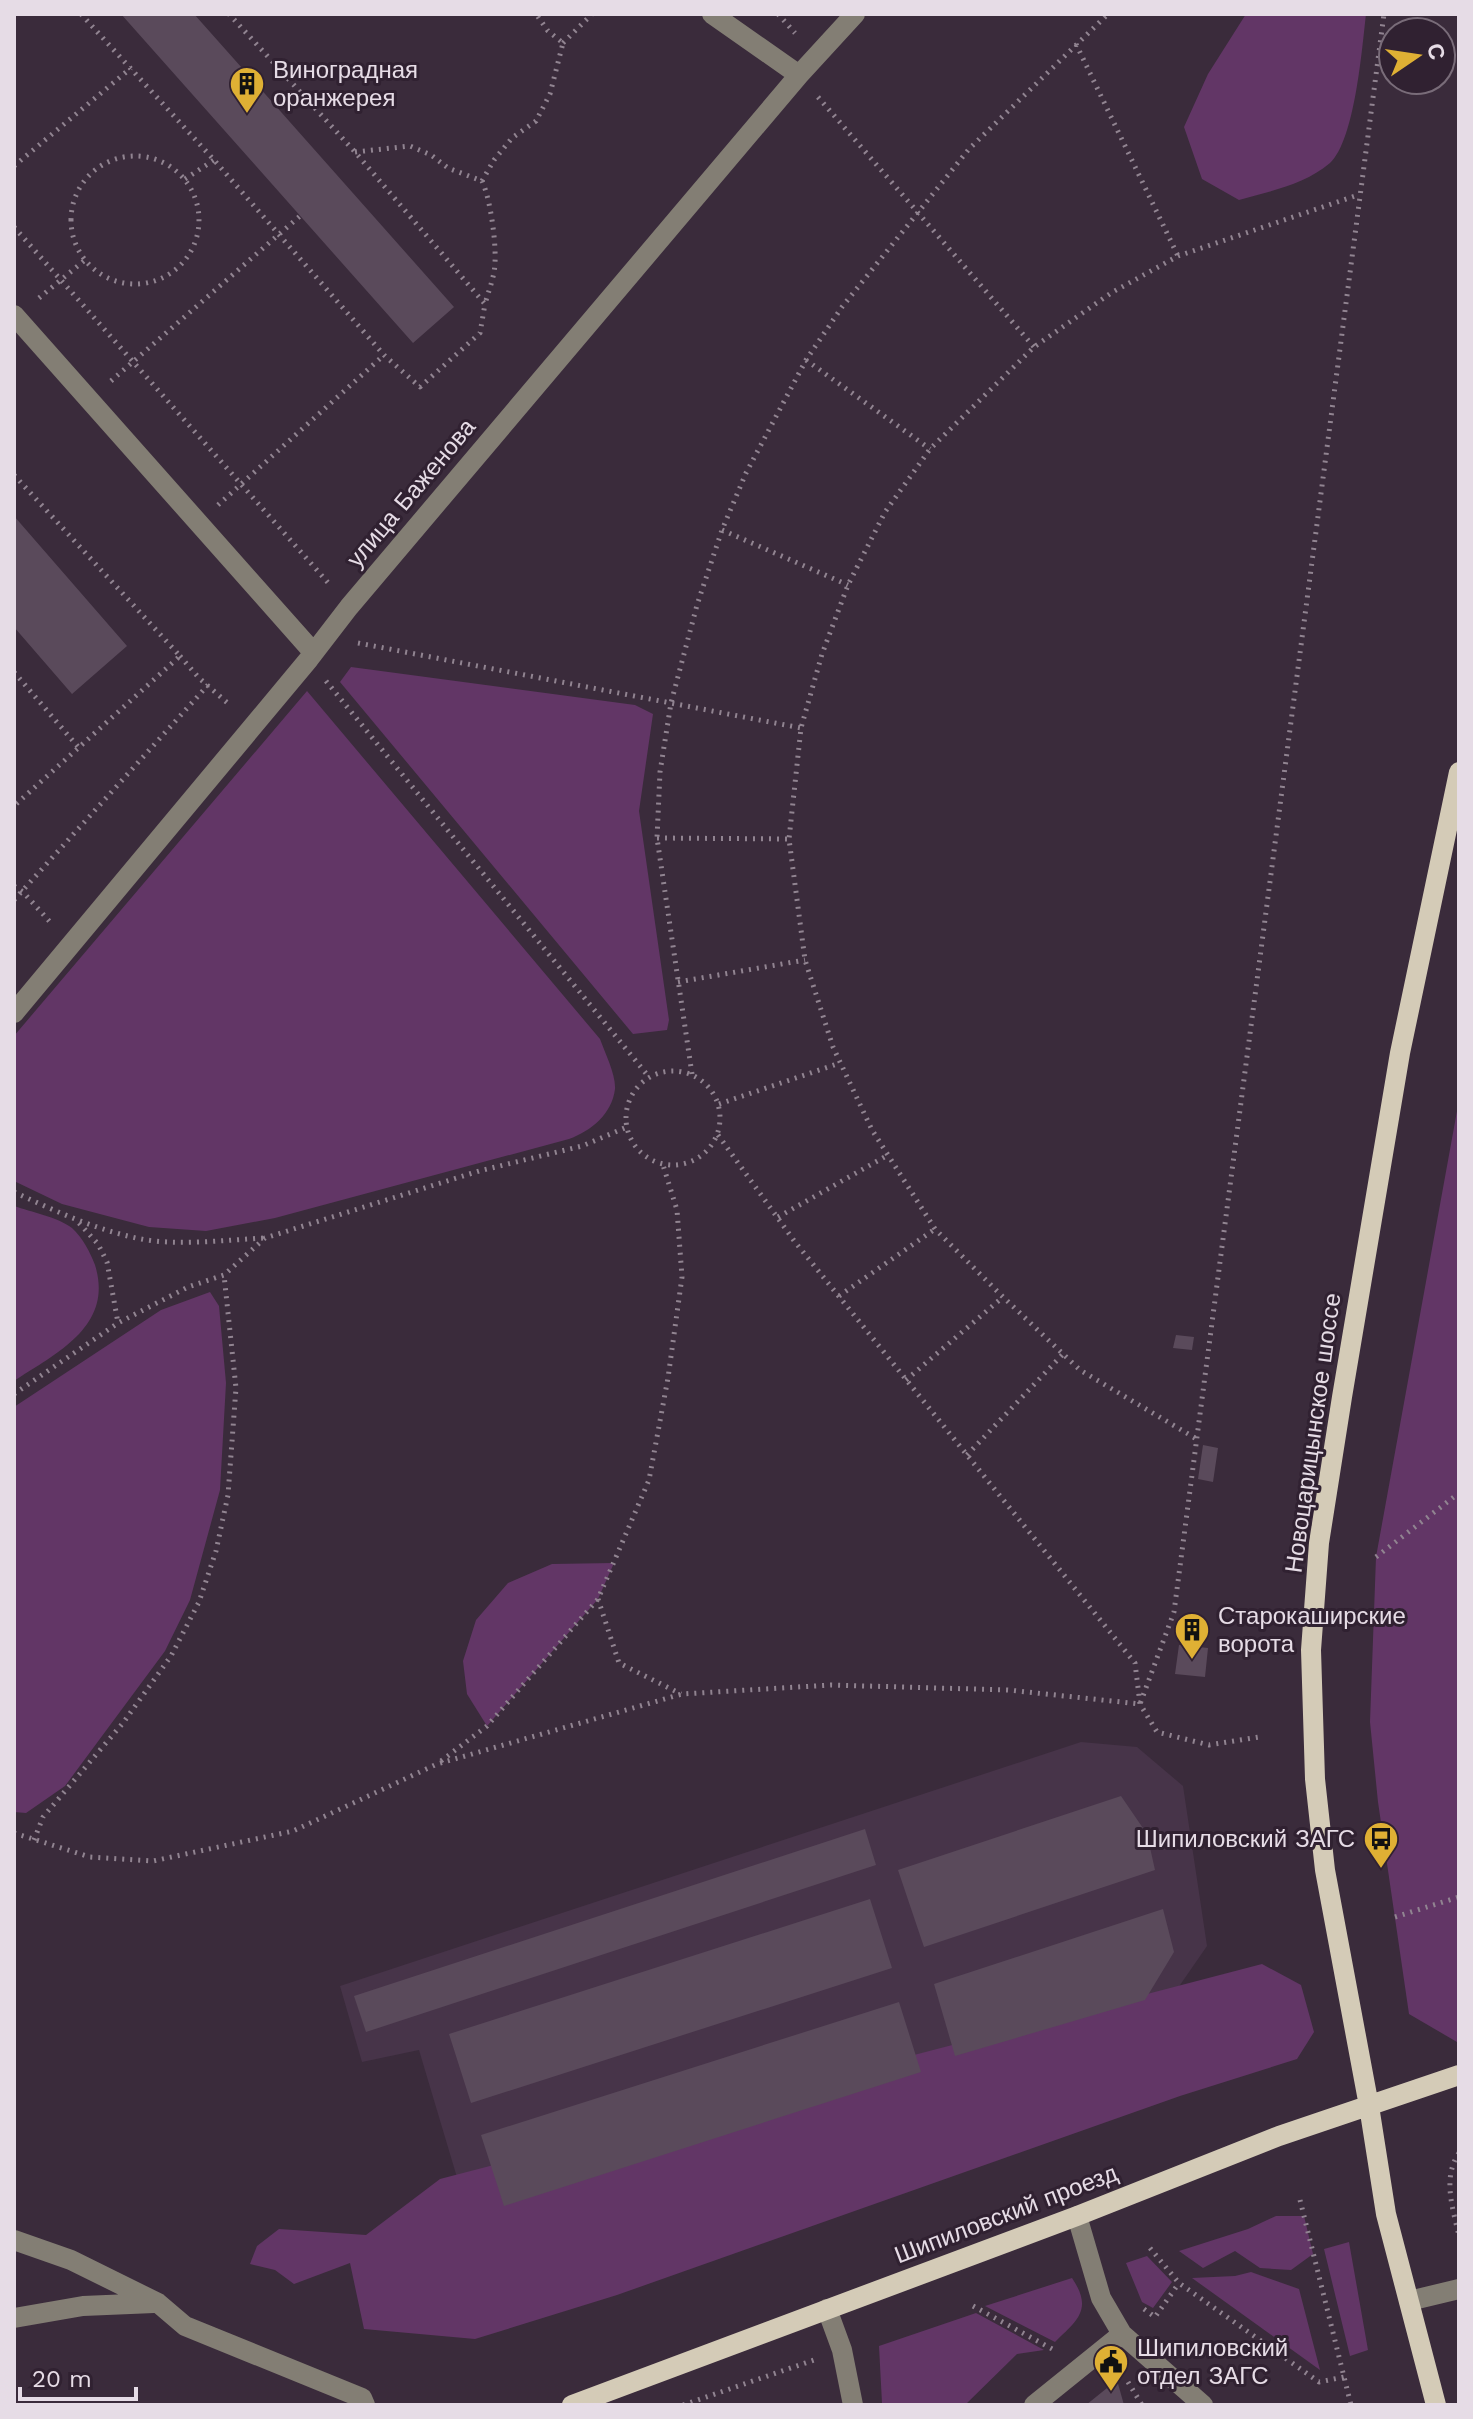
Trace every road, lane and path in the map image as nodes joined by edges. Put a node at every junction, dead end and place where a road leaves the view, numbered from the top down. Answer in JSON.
{"nodes":[{"id":1,"x":81,"y":14,"type":"edge"},
{"id":2,"x":229,"y":14,"type":"edge"},
{"id":3,"x":536,"y":14,"type":"edge"},
{"id":4,"x":592,"y":14,"type":"edge"},
{"id":5,"x":712,"y":14,"type":"edge"},
{"id":6,"x":855,"y":14,"type":"edge"},
{"id":7,"x":1108,"y":14,"type":"edge"},
{"id":8,"x":1384,"y":14,"type":"edge"},
{"id":9,"x":563,"y":43,"type":"junction"},
{"id":10,"x":1076,"y":43,"type":"junction"},
{"id":11,"x":131,"y":68,"type":"junction"},
{"id":12,"x":799,"y":75,"type":"junction"},
{"id":13,"x":355,"y":152,"type":"junction"},
{"id":14,"x":214,"y":160,"type":"junction"},
{"id":15,"x":14,"y":166,"type":"edge"},
{"id":16,"x":185,"y":179,"type":"junction"},
{"id":17,"x":482,"y":181,"type":"junction"},
{"id":18,"x":1358,"y":195,"type":"junction"},
{"id":19,"x":917,"y":212,"type":"junction"},
{"id":20,"x":300,"y":216,"type":"dead end"},
{"id":21,"x":14,"y":227,"type":"edge"},
{"id":22,"x":278,"y":234,"type":"junction"},
{"id":23,"x":1178,"y":256,"type":"junction"},
{"id":24,"x":85,"y":260,"type":"junction"},
{"id":25,"x":60,"y":279,"type":"junction"},
{"id":26,"x":485,"y":304,"type":"junction"},
{"id":27,"x":14,"y":315,"type":"edge"},
{"id":28,"x":1034,"y":347,"type":"junction"},
{"id":29,"x":384,"y":355,"type":"junction"},
{"id":30,"x":806,"y":360,"type":"junction"},
{"id":31,"x":133,"y":362,"type":"junction"},
{"id":32,"x":90,"y":400,"type":"junction"},
{"id":33,"x":930,"y":449,"type":"junction"},
{"id":34,"x":14,"y":475,"type":"edge"},
{"id":35,"x":241,"y":484,"type":"junction"},
{"id":36,"x":722,"y":530,"type":"junction"},
{"id":37,"x":848,"y":585,"type":"junction"},
{"id":38,"x":349,"y":607,"type":"junction"},
{"id":39,"x":334,"y":626,"type":"junction"},
{"id":40,"x":180,"y":656,"type":"junction"},
{"id":41,"x":311,"y":656,"type":"junction"},
{"id":42,"x":14,"y":672,"type":"edge"},
{"id":43,"x":208,"y":685,"type":"junction"},
{"id":44,"x":671,"y":703,"type":"junction"},
{"id":45,"x":252,"y":725,"type":"junction"},
{"id":46,"x":801,"y":728,"type":"junction"},
{"id":47,"x":79,"y":748,"type":"junction"},
{"id":48,"x":1459,"y":772,"type":"edge"},
{"id":49,"x":14,"y":806,"type":"edge"},
{"id":50,"x":657,"y":838,"type":"junction"},
{"id":51,"x":789,"y":839,"type":"junction"},
{"id":52,"x":14,"y":886,"type":"edge"},
{"id":53,"x":23,"y":892,"type":"junction"},
{"id":54,"x":14,"y":900,"type":"edge"},
{"id":55,"x":70,"y":945,"type":"junction"},
{"id":56,"x":805,"y":960,"type":"junction"},
{"id":57,"x":678,"y":982,"type":"junction"},
{"id":58,"x":14,"y":1013,"type":"edge"},
{"id":59,"x":840,"y":1063,"type":"junction"},
{"id":60,"x":692,"y":1074,"type":"junction"},
{"id":61,"x":649,"y":1077,"type":"junction"},
{"id":62,"x":719,"y":1104,"type":"junction"},
{"id":63,"x":627,"y":1127,"type":"junction"},
{"id":64,"x":718,"y":1135,"type":"junction"},
{"id":65,"x":888,"y":1155,"type":"junction"},
{"id":66,"x":663,"y":1165,"type":"junction"},
{"id":67,"x":14,"y":1192,"type":"edge"},
{"id":68,"x":778,"y":1217,"type":"junction"},
{"id":69,"x":78,"y":1221,"type":"junction"},
{"id":70,"x":935,"y":1229,"type":"junction"},
{"id":71,"x":265,"y":1238,"type":"junction"},
{"id":72,"x":224,"y":1275,"type":"junction"},
{"id":73,"x":839,"y":1296,"type":"junction"},
{"id":74,"x":1003,"y":1297,"type":"junction"},
{"id":75,"x":118,"y":1323,"type":"junction"},
{"id":76,"x":1063,"y":1354,"type":"junction"},
{"id":77,"x":906,"y":1380,"type":"junction"},
{"id":78,"x":14,"y":1394,"type":"edge"},
{"id":79,"x":1196,"y":1438,"type":"junction"},
{"id":80,"x":967,"y":1455,"type":"junction"},
{"id":81,"x":1459,"y":1493,"type":"edge"},
{"id":82,"x":1376,"y":1557,"type":"dead end"},
{"id":83,"x":598,"y":1599,"type":"junction"},
{"id":84,"x":682,"y":1694,"type":"junction"},
{"id":85,"x":1140,"y":1704,"type":"junction"},
{"id":86,"x":1259,"y":1737,"type":"dead end"},
{"id":87,"x":437,"y":1764,"type":"junction"},
{"id":88,"x":14,"y":1833,"type":"edge"},
{"id":89,"x":34,"y":1840,"type":"junction"},
{"id":90,"x":1459,"y":1897,"type":"edge"},
{"id":91,"x":1395,"y":1917,"type":"dead end"},
{"id":92,"x":1459,"y":2075,"type":"edge"},
{"id":93,"x":1369,"y":2106,"type":"junction"},
{"id":94,"x":1459,"y":2153,"type":"edge"},
{"id":95,"x":1300,"y":2200,"type":"dead end"},
{"id":96,"x":1077,"y":2216,"type":"junction"},
{"id":97,"x":1459,"y":2236,"type":"edge"},
{"id":98,"x":14,"y":2240,"type":"edge"},
{"id":99,"x":1150,"y":2248,"type":"dead end"},
{"id":100,"x":1179,"y":2283,"type":"junction"},
{"id":101,"x":1459,"y":2289,"type":"edge"},
{"id":102,"x":1409,"y":2301,"type":"junction"},
{"id":103,"x":158,"y":2303,"type":"junction"},
{"id":104,"x":1138,"y":2305,"type":"dead end"},
{"id":105,"x":973,"y":2306,"type":"dead end"},
{"id":106,"x":827,"y":2309,"type":"junction"},
{"id":107,"x":14,"y":2318,"type":"edge"},
{"id":108,"x":1122,"y":2334,"type":"junction"},
{"id":109,"x":1054,"y":2349,"type":"dead end"},
{"id":110,"x":842,"y":2350,"type":"junction"},
{"id":111,"x":1121,"y":2370,"type":"dead end"},
{"id":112,"x":1344,"y":2377,"type":"junction"},
{"id":113,"x":365,"y":2405,"type":"edge"},
{"id":114,"x":572,"y":2405,"type":"edge"},
{"id":115,"x":683,"y":2405,"type":"edge"},
{"id":116,"x":853,"y":2405,"type":"edge"},
{"id":117,"x":1034,"y":2405,"type":"edge"},
{"id":118,"x":1142,"y":2405,"type":"edge"},
{"id":119,"x":1203,"y":2405,"type":"edge"},
{"id":120,"x":1351,"y":2405,"type":"edge"},
{"id":121,"x":1436,"y":2405,"type":"edge"}],
"edges":[{"from":1,"to":11,"type":"path"},
{"from":2,"to":13,"type":"path"},
{"from":3,"to":9,"type":"path"},
{"from":4,"to":9,"type":"path"},
{"from":5,"to":12,"type":"street"},
{"from":6,"to":12,"type":"street","name":"улица Баженова"},
{"from":7,"to":10,"type":"path"},
{"from":8,"to":18,"type":"path"},
{"from":9,"to":17,"type":"path"},
{"from":10,"to":19,"type":"path"},
{"from":10,"to":23,"type":"path"},
{"from":11,"to":14,"type":"path"},
{"from":11,"to":15,"type":"path"},
{"from":12,"to":19,"type":"path"},
{"from":12,"to":38,"type":"street","name":"улица Баженова"},
{"from":13,"to":17,"type":"path"},
{"from":13,"to":26,"type":"path"},
{"from":14,"to":16,"type":"path"},
{"from":14,"to":22,"type":"path"},
{"from":16,"to":24,"type":"path"},
{"from":16,"to":24,"type":"path"},
{"from":17,"to":26,"type":"path"},
{"from":18,"to":23,"type":"path"},
{"from":18,"to":79,"type":"path"},
{"from":19,"to":28,"type":"path"},
{"from":19,"to":30,"type":"path"},
{"from":20,"to":22,"type":"path"},
{"from":21,"to":25,"type":"path"},
{"from":22,"to":29,"type":"path"},
{"from":22,"to":31,"type":"path"},
{"from":23,"to":28,"type":"path"},
{"from":24,"to":25,"type":"path"},
{"from":25,"to":31,"type":"path"},
{"from":26,"to":29,"type":"path"},
{"from":27,"to":32,"type":"street"},
{"from":28,"to":33,"type":"path"},
{"from":29,"to":35,"type":"path"},
{"from":30,"to":33,"type":"path"},
{"from":30,"to":36,"type":"path"},
{"from":31,"to":32,"type":"path"},
{"from":31,"to":35,"type":"path"},
{"from":32,"to":41,"type":"street"},
{"from":33,"to":37,"type":"path"},
{"from":34,"to":40,"type":"path"},
{"from":35,"to":38,"type":"path"},
{"from":36,"to":37,"type":"path"},
{"from":36,"to":44,"type":"path"},
{"from":37,"to":46,"type":"path"},
{"from":38,"to":39,"type":"street","name":"улица Баженова"},
{"from":39,"to":41,"type":"street","name":"улица Баженова"},
{"from":39,"to":44,"type":"path"},
{"from":40,"to":43,"type":"path"},
{"from":40,"to":47,"type":"path"},
{"from":41,"to":45,"type":"street","name":"улица Баженова"},
{"from":41,"to":61,"type":"path"},
{"from":42,"to":47,"type":"path"},
{"from":43,"to":45,"type":"path"},
{"from":43,"to":53,"type":"path"},
{"from":44,"to":46,"type":"path"},
{"from":44,"to":50,"type":"path"},
{"from":45,"to":55,"type":"street","name":"улица Баженова"},
{"from":46,"to":51,"type":"path"},
{"from":47,"to":49,"type":"path"},
{"from":48,"to":93,"type":"main road","name":"Новоцарицынское шоссе"},
{"from":50,"to":51,"type":"path"},
{"from":50,"to":57,"type":"path"},
{"from":51,"to":56,"type":"path"},
{"from":52,"to":53,"type":"path"},
{"from":53,"to":54,"type":"path"},
{"from":53,"to":55,"type":"path"},
{"from":55,"to":58,"type":"street","name":"улица Баженова"},
{"from":56,"to":57,"type":"path"},
{"from":56,"to":59,"type":"path"},
{"from":57,"to":60,"type":"path"},
{"from":59,"to":62,"type":"path"},
{"from":59,"to":65,"type":"path"},
{"from":60,"to":61,"type":"path"},
{"from":60,"to":62,"type":"path"},
{"from":61,"to":63,"type":"path"},
{"from":62,"to":64,"type":"path"},
{"from":63,"to":66,"type":"path"},
{"from":63,"to":71,"type":"path"},
{"from":64,"to":66,"type":"path"},
{"from":64,"to":68,"type":"path"},
{"from":65,"to":68,"type":"path"},
{"from":65,"to":70,"type":"path"},
{"from":66,"to":83,"type":"path"},
{"from":67,"to":69,"type":"path"},
{"from":68,"to":73,"type":"path"},
{"from":69,"to":71,"type":"path"},
{"from":69,"to":75,"type":"path"},
{"from":70,"to":73,"type":"path"},
{"from":70,"to":74,"type":"path"},
{"from":71,"to":72,"type":"path"},
{"from":72,"to":75,"type":"path"},
{"from":72,"to":89,"type":"path"},
{"from":73,"to":77,"type":"path"},
{"from":74,"to":76,"type":"path"},
{"from":74,"to":77,"type":"path"},
{"from":75,"to":78,"type":"path"},
{"from":76,"to":79,"type":"path"},
{"from":76,"to":80,"type":"path"},
{"from":77,"to":80,"type":"path"},
{"from":79,"to":85,"type":"path"},
{"from":80,"to":85,"type":"path"},
{"from":81,"to":82,"type":"path"},
{"from":83,"to":84,"type":"path"},
{"from":83,"to":87,"type":"path"},
{"from":84,"to":85,"type":"path"},
{"from":84,"to":87,"type":"path"},
{"from":85,"to":86,"type":"path"},
{"from":87,"to":89,"type":"path"},
{"from":88,"to":89,"type":"path"},
{"from":90,"to":91,"type":"path"},
{"from":92,"to":93,"type":"main road","name":"Шипиловский проезд"},
{"from":93,"to":96,"type":"main road","name":"Шипиловский проезд"},
{"from":93,"to":102,"type":"main road","name":"Новоцарицынское шоссе"},
{"from":94,"to":97,"type":"path"},
{"from":95,"to":112,"type":"path"},
{"from":96,"to":106,"type":"main road","name":"Шипиловский проезд"},
{"from":96,"to":108,"type":"street"},
{"from":98,"to":103,"type":"street"},
{"from":99,"to":100,"type":"path"},
{"from":100,"to":104,"type":"path"},
{"from":100,"to":112,"type":"path"},
{"from":101,"to":102,"type":"street"},
{"from":102,"to":121,"type":"main road","name":"Новоцарицынское шоссе"},
{"from":103,"to":107,"type":"street"},
{"from":103,"to":113,"type":"street"},
{"from":105,"to":109,"type":"path"},
{"from":106,"to":110,"type":"street"},
{"from":106,"to":114,"type":"main road","name":"Шипиловский проезд"},
{"from":108,"to":117,"type":"street"},
{"from":108,"to":119,"type":"street"},
{"from":110,"to":115,"type":"path"},
{"from":110,"to":116,"type":"street"},
{"from":111,"to":118,"type":"path"},
{"from":112,"to":120,"type":"path"}]}
